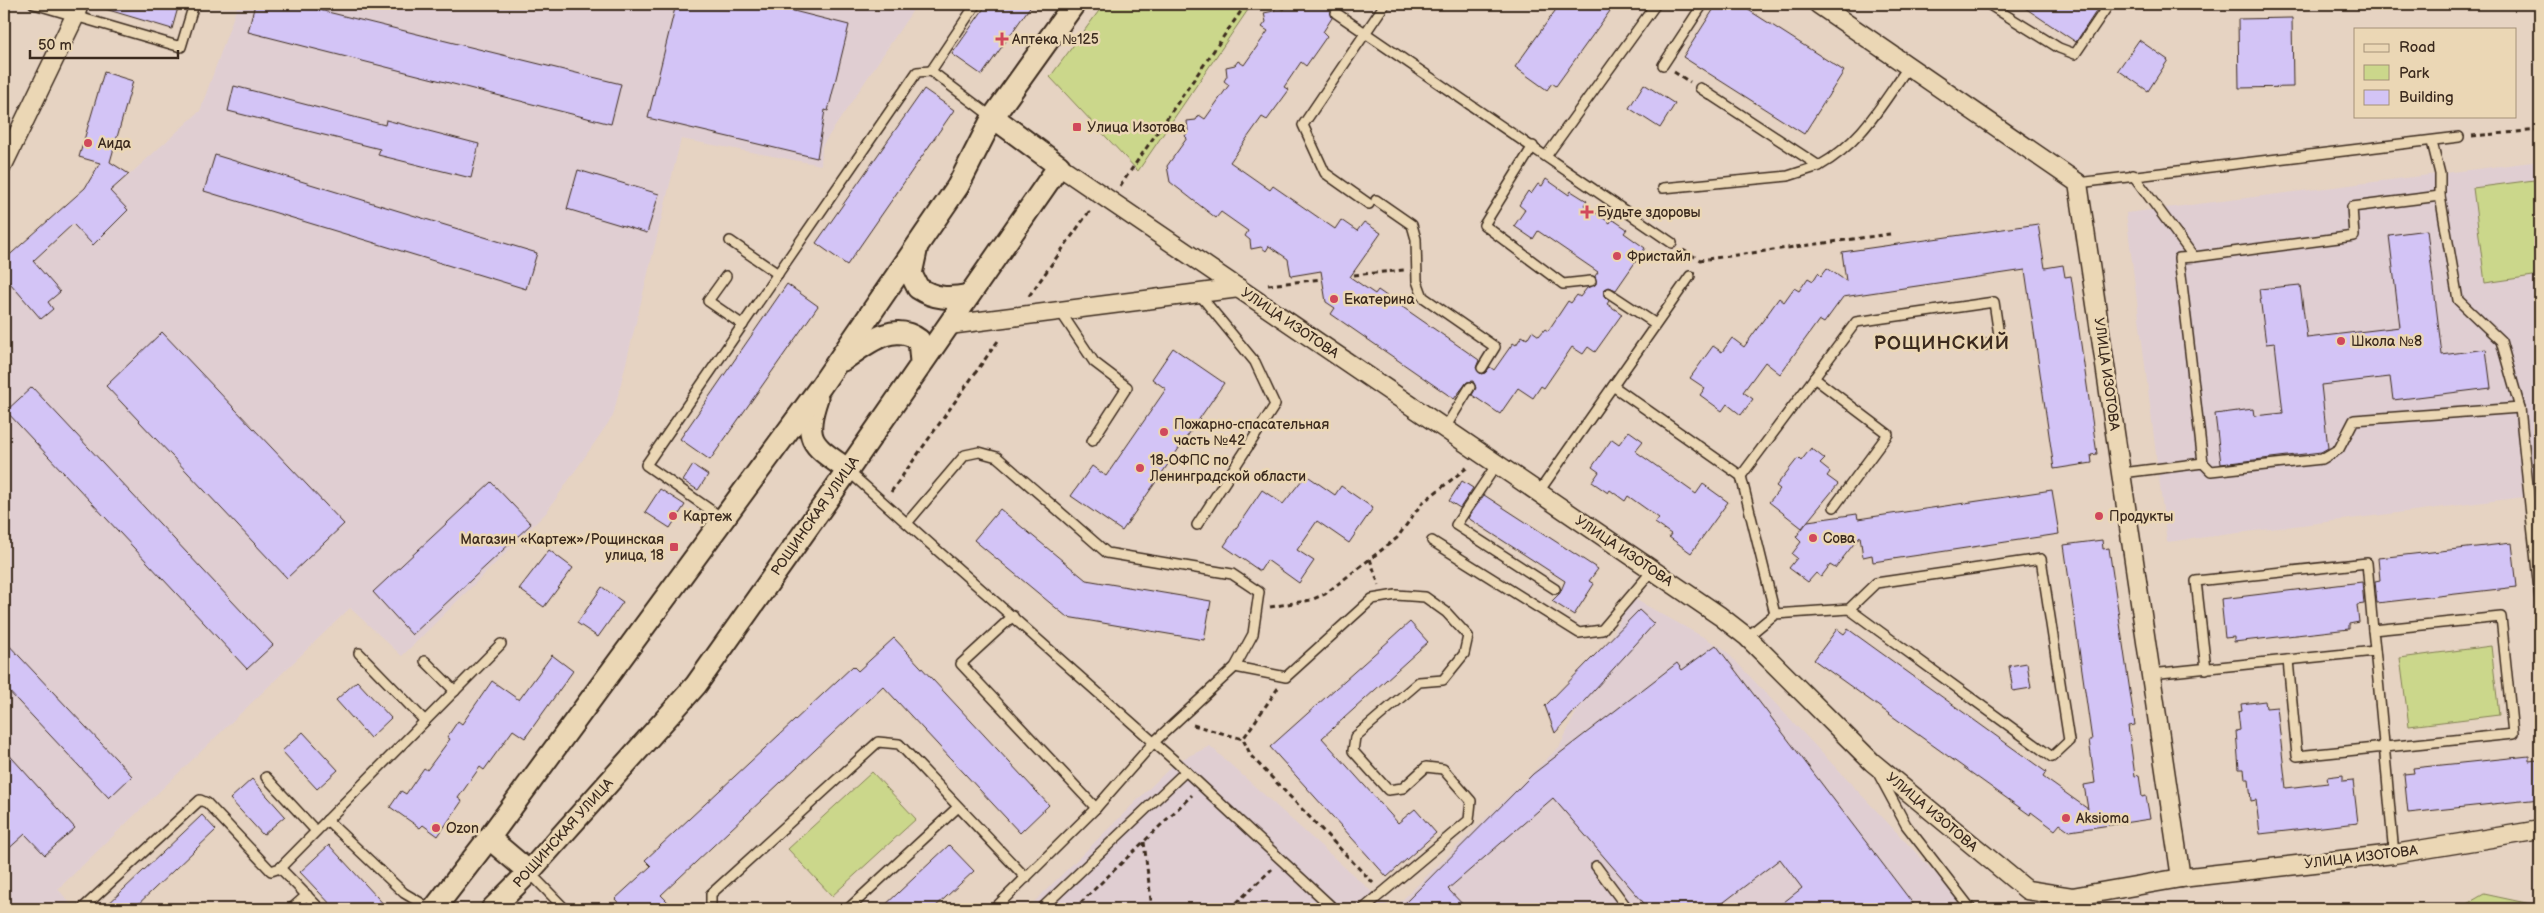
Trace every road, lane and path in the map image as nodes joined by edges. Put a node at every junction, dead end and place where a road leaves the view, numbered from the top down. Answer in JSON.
{"nodes":[{"id":1,"x":34,"y":4,"type":"edge"},
{"id":2,"x":194,"y":4,"type":"edge"},
{"id":3,"x":976,"y":4,"type":"edge"},
{"id":4,"x":1074,"y":4,"type":"edge"},
{"id":5,"x":1246,"y":4,"type":"edge"},
{"id":6,"x":1384,"y":4,"type":"edge"},
{"id":7,"x":1656,"y":4,"type":"edge"},
{"id":8,"x":1703,"y":4,"type":"edge"},
{"id":9,"x":1818,"y":4,"type":"edge"},
{"id":10,"x":1988,"y":4,"type":"edge"},
{"id":11,"x":2109,"y":4,"type":"edge"},
{"id":12,"x":77,"y":10,"type":"edge"},
{"id":13,"x":1336,"y":13,"type":"dead end"},
{"id":14,"x":1365,"y":32,"type":"junction"},
{"id":15,"x":1663,"y":65,"type":"joint"},
{"id":16,"x":1909,"y":66,"type":"junction"},
{"id":17,"x":930,"y":70,"type":"junction"},
{"id":18,"x":1700,"y":88,"type":"joint"},
{"id":19,"x":993,"y":117,"type":"junction"},
{"id":20,"x":2540,"y":130,"type":"edge"},
{"id":21,"x":2459,"y":137,"type":"joint"},
{"id":22,"x":2432,"y":142,"type":"junction"},
{"id":23,"x":1533,"y":146,"type":"junction"},
{"id":24,"x":1547,"y":155,"type":"junction"},
{"id":25,"x":4,"y":163,"type":"edge"},
{"id":26,"x":1059,"y":166,"type":"junction"},
{"id":27,"x":1819,"y":166,"type":"junction"},
{"id":28,"x":2134,"y":175,"type":"junction"},
{"id":29,"x":2078,"y":183,"type":"junction"},
{"id":30,"x":1663,"y":188,"type":"dead end"},
{"id":31,"x":2440,"y":196,"type":"junction"},
{"id":32,"x":1106,"y":198,"type":"junction"},
{"id":33,"x":1890,"y":234,"type":"dead end"},
{"id":34,"x":730,"y":240,"type":"dead end"},
{"id":35,"x":1672,"y":243,"type":"joint"},
{"id":36,"x":917,"y":246,"type":"junction"},
{"id":37,"x":2194,"y":257,"type":"junction"},
{"id":38,"x":1417,"y":268,"type":"junction"},
{"id":39,"x":778,"y":274,"type":"junction"},
{"id":40,"x":1354,"y":275,"type":"dead end"},
{"id":41,"x":726,"y":276,"type":"dead end"},
{"id":42,"x":1690,"y":276,"type":"dead end"},
{"id":43,"x":1322,"y":279,"type":"dead end"},
{"id":44,"x":1591,"y":281,"type":"dead end"},
{"id":45,"x":1239,"y":288,"type":"junction"},
{"id":46,"x":1608,"y":293,"type":"dead end"},
{"id":47,"x":1199,"y":294,"type":"junction"},
{"id":48,"x":968,"y":295,"type":"junction"},
{"id":49,"x":1060,"y":311,"type":"junction"},
{"id":50,"x":1015,"y":316,"type":"junction"},
{"id":51,"x":1656,"y":324,"type":"junction"},
{"id":52,"x":743,"y":325,"type":"junction"},
{"id":53,"x":948,"y":325,"type":"junction"},
{"id":54,"x":1977,"y":346,"type":"dead end"},
{"id":55,"x":921,"y":362,"type":"junction"},
{"id":56,"x":833,"y":368,"type":"junction"},
{"id":57,"x":1482,"y":368,"type":"dead end"},
{"id":58,"x":1814,"y":378,"type":"junction"},
{"id":59,"x":820,"y":386,"type":"junction"},
{"id":60,"x":1613,"y":386,"type":"junction"},
{"id":61,"x":1470,"y":387,"type":"dead end"},
{"id":62,"x":2520,"y":408,"type":"junction"},
{"id":63,"x":1445,"y":428,"type":"junction"},
{"id":64,"x":1092,"y":441,"type":"dead end"},
{"id":65,"x":1490,"y":459,"type":"junction"},
{"id":66,"x":2203,"y":463,"type":"junction"},
{"id":67,"x":848,"y":470,"type":"junction"},
{"id":68,"x":2122,"y":472,"type":"junction"},
{"id":69,"x":1741,"y":476,"type":"junction"},
{"id":70,"x":1538,"y":493,"type":"junction"},
{"id":71,"x":884,"y":502,"type":"junction"},
{"id":72,"x":1834,"y":507,"type":"dead end"},
{"id":73,"x":2536,"y":514,"type":"edge"},
{"id":74,"x":722,"y":518,"type":"junction"},
{"id":75,"x":907,"y":523,"type":"junction"},
{"id":76,"x":1197,"y":525,"type":"dead end"},
{"id":77,"x":1432,"y":541,"type":"dead end"},
{"id":78,"x":1370,"y":559,"type":"junction"},
{"id":79,"x":1653,"y":570,"type":"junction"},
{"id":80,"x":1378,"y":580,"type":"dead end"},
{"id":81,"x":1555,"y":589,"type":"dead end"},
{"id":82,"x":2540,"y":599,"type":"edge"},
{"id":83,"x":1257,"y":609,"type":"junction"},
{"id":84,"x":1849,"y":609,"type":"junction"},
{"id":85,"x":1775,"y":614,"type":"junction"},
{"id":86,"x":1013,"y":616,"type":"junction"},
{"id":87,"x":2373,"y":630,"type":"junction"},
{"id":88,"x":1747,"y":637,"type":"junction"},
{"id":89,"x":501,"y":644,"type":"dead end"},
{"id":90,"x":2375,"y":651,"type":"junction"},
{"id":91,"x":359,"y":653,"type":"dead end"},
{"id":92,"x":2288,"y":660,"type":"junction"},
{"id":93,"x":425,"y":661,"type":"dead end"},
{"id":94,"x":1235,"y":667,"type":"junction"},
{"id":95,"x":2206,"y":669,"type":"junction"},
{"id":96,"x":2152,"y":674,"type":"junction"},
{"id":97,"x":1286,"y":677,"type":"junction"},
{"id":98,"x":455,"y":691,"type":"junction"},
{"id":99,"x":425,"y":721,"type":"junction"},
{"id":100,"x":1178,"y":721,"type":"junction"},
{"id":101,"x":1244,"y":739,"type":"junction"},
{"id":102,"x":1154,"y":742,"type":"junction"},
{"id":103,"x":2384,"y":747,"type":"junction"},
{"id":104,"x":1872,"y":762,"type":"junction"},
{"id":105,"x":1186,"y":772,"type":"junction"},
{"id":106,"x":266,"y":777,"type":"dead end"},
{"id":107,"x":1202,"y":786,"type":"junction"},
{"id":108,"x":958,"y":807,"type":"junction"},
{"id":109,"x":1096,"y":808,"type":"junction"},
{"id":110,"x":327,"y":820,"type":"junction"},
{"id":111,"x":2540,"y":830,"type":"edge"},
{"id":112,"x":316,"y":831,"type":"junction"},
{"id":113,"x":489,"y":838,"type":"junction"},
{"id":114,"x":1144,"y":841,"type":"junction"},
{"id":115,"x":2394,"y":854,"type":"junction"},
{"id":116,"x":1281,"y":860,"type":"junction"},
{"id":117,"x":1596,"y":866,"type":"dead end"},
{"id":118,"x":280,"y":868,"type":"junction"},
{"id":119,"x":529,"y":872,"type":"junction"},
{"id":120,"x":1026,"y":878,"type":"junction"},
{"id":121,"x":2181,"y":878,"type":"junction"},
{"id":122,"x":1387,"y":891,"type":"junction"},
{"id":123,"x":307,"y":895,"type":"junction"},
{"id":124,"x":84,"y":907,"type":"dead end"},
{"id":125,"x":292,"y":909,"type":"edge"},
{"id":126,"x":320,"y":909,"type":"edge"},
{"id":127,"x":433,"y":909,"type":"edge"},
{"id":128,"x":492,"y":909,"type":"edge"},
{"id":129,"x":565,"y":909,"type":"edge"},
{"id":130,"x":711,"y":909,"type":"edge"},
{"id":131,"x":848,"y":909,"type":"edge"},
{"id":132,"x":994,"y":909,"type":"edge"},
{"id":133,"x":1041,"y":909,"type":"edge"},
{"id":134,"x":1074,"y":909,"type":"edge"},
{"id":135,"x":1152,"y":909,"type":"edge"},
{"id":136,"x":1230,"y":909,"type":"edge"},
{"id":137,"x":1334,"y":909,"type":"edge"},
{"id":138,"x":1363,"y":909,"type":"edge"},
{"id":139,"x":1628,"y":909,"type":"edge"},
{"id":140,"x":1971,"y":909,"type":"edge"}],
"edges":[{"from":1,"to":12,"type":"lane"},
{"from":2,"to":12,"type":"lane"},
{"from":3,"to":17,"type":"lane"},
{"from":4,"to":19,"type":"street"},
{"from":5,"to":32,"type":"path"},
{"from":6,"to":14,"type":"lane"},
{"from":7,"to":24,"type":"lane"},
{"from":8,"to":15,"type":"lane"},
{"from":9,"to":16,"type":"street"},
{"from":10,"to":11,"type":"lane"},
{"from":12,"to":25,"type":"street"},
{"from":13,"to":14,"type":"lane"},
{"from":14,"to":23,"type":"lane"},
{"from":14,"to":38,"type":"lane"},
{"from":15,"to":18,"type":"path"},
{"from":16,"to":27,"type":"lane"},
{"from":16,"to":29,"type":"street"},
{"from":17,"to":19,"type":"lane"},
{"from":17,"to":39,"type":"lane"},
{"from":18,"to":27,"type":"lane"},
{"from":19,"to":26,"type":"street"},
{"from":19,"to":36,"type":"street"},
{"from":20,"to":21,"type":"path"},
{"from":21,"to":22,"type":"lane"},
{"from":22,"to":28,"type":"lane"},
{"from":22,"to":31,"type":"lane"},
{"from":23,"to":24,"type":"lane"},
{"from":23,"to":44,"type":"lane"},
{"from":24,"to":35,"type":"lane"},
{"from":26,"to":32,"type":"street","name":"УЛИЦА ИЗОТОВА"},
{"from":26,"to":48,"type":"street","name":"РОЩИНСКАЯ УЛИЦА"},
{"from":27,"to":30,"type":"lane"},
{"from":28,"to":29,"type":"lane"},
{"from":28,"to":37,"type":"lane"},
{"from":29,"to":68,"type":"street","name":"УЛИЦА ИЗОТОВА"},
{"from":31,"to":37,"type":"lane"},
{"from":31,"to":62,"type":"lane"},
{"from":32,"to":45,"type":"street","name":"УЛИЦА ИЗОТОВА"},
{"from":32,"to":50,"type":"path"},
{"from":33,"to":35,"type":"path"},
{"from":34,"to":39,"type":"lane"},
{"from":36,"to":48,"type":"street"},
{"from":36,"to":56,"type":"street"},
{"from":37,"to":66,"type":"lane"},
{"from":38,"to":40,"type":"path"},
{"from":38,"to":57,"type":"lane"},
{"from":39,"to":52,"type":"lane"},
{"from":41,"to":52,"type":"lane"},
{"from":42,"to":51,"type":"lane"},
{"from":43,"to":45,"type":"path"},
{"from":45,"to":47,"type":"street"},
{"from":45,"to":63,"type":"street","name":"УЛИЦА ИЗОТОВА"},
{"from":46,"to":51,"type":"lane"},
{"from":47,"to":49,"type":"street"},
{"from":47,"to":76,"type":"lane"},
{"from":48,"to":53,"type":"street","name":"РОЩИНСКАЯ УЛИЦА"},
{"from":49,"to":50,"type":"street"},
{"from":49,"to":64,"type":"lane"},
{"from":50,"to":53,"type":"street"},
{"from":50,"to":71,"type":"path"},
{"from":51,"to":60,"type":"lane"},
{"from":52,"to":74,"type":"lane"},
{"from":53,"to":55,"type":"street","name":"РОЩИНСКАЯ УЛИЦА"},
{"from":54,"to":58,"type":"lane"},
{"from":55,"to":56,"type":"street"},
{"from":55,"to":67,"type":"street","name":"РОЩИНСКАЯ УЛИЦА"},
{"from":56,"to":59,"type":"street"},
{"from":58,"to":69,"type":"lane"},
{"from":58,"to":72,"type":"lane"},
{"from":59,"to":67,"type":"street"},
{"from":59,"to":74,"type":"street"},
{"from":60,"to":69,"type":"lane"},
{"from":60,"to":70,"type":"lane"},
{"from":61,"to":63,"type":"lane"},
{"from":62,"to":66,"type":"lane"},
{"from":62,"to":73,"type":"lane"},
{"from":63,"to":65,"type":"street","name":"УЛИЦА ИЗОТОВА"},
{"from":65,"to":70,"type":"street","name":"УЛИЦА ИЗОТОВА"},
{"from":65,"to":78,"type":"path"},
{"from":65,"to":81,"type":"lane"},
{"from":66,"to":68,"type":"lane"},
{"from":67,"to":71,"type":"lane"},
{"from":67,"to":119,"type":"street","name":"РОЩИНСКАЯ УЛИЦА"},
{"from":68,"to":96,"type":"street","name":"УЛИЦА ИЗОТОВА"},
{"from":69,"to":85,"type":"lane"},
{"from":70,"to":79,"type":"street","name":"УЛИЦА ИЗОТОВА"},
{"from":71,"to":75,"type":"lane"},
{"from":73,"to":82,"type":"lane"},
{"from":74,"to":113,"type":"street"},
{"from":75,"to":83,"type":"lane"},
{"from":75,"to":86,"type":"lane"},
{"from":77,"to":79,"type":"lane"},
{"from":78,"to":80,"type":"path"},
{"from":78,"to":83,"type":"path"},
{"from":79,"to":88,"type":"street","name":"УЛИЦА ИЗОТОВА"},
{"from":83,"to":94,"type":"lane"},
{"from":84,"to":84,"type":"lane"},
{"from":84,"to":85,"type":"lane"},
{"from":85,"to":88,"type":"lane"},
{"from":86,"to":102,"type":"lane"},
{"from":86,"to":109,"type":"lane"},
{"from":87,"to":90,"type":"lane"},
{"from":87,"to":95,"type":"lane"},
{"from":87,"to":103,"type":"lane"},
{"from":88,"to":104,"type":"street","name":"УЛИЦА ИЗОТОВА"},
{"from":89,"to":98,"type":"lane"},
{"from":90,"to":92,"type":"lane"},
{"from":90,"to":103,"type":"lane"},
{"from":91,"to":99,"type":"lane"},
{"from":92,"to":95,"type":"lane"},
{"from":92,"to":103,"type":"lane"},
{"from":93,"to":98,"type":"lane"},
{"from":94,"to":97,"type":"lane"},
{"from":94,"to":100,"type":"lane"},
{"from":95,"to":96,"type":"lane"},
{"from":96,"to":121,"type":"street","name":"УЛИЦА ИЗОТОВА"},
{"from":97,"to":101,"type":"path"},
{"from":97,"to":122,"type":"lane"},
{"from":98,"to":99,"type":"lane"},
{"from":99,"to":110,"type":"lane"},
{"from":100,"to":101,"type":"path"},
{"from":100,"to":102,"type":"lane"},
{"from":101,"to":122,"type":"path"},
{"from":102,"to":105,"type":"lane"},
{"from":102,"to":109,"type":"lane"},
{"from":103,"to":115,"type":"lane"},
{"from":104,"to":121,"type":"street","name":"УЛИЦА ИЗОТОВА"},
{"from":104,"to":140,"type":"lane"},
{"from":105,"to":107,"type":"lane"},
{"from":105,"to":133,"type":"lane"},
{"from":106,"to":112,"type":"lane"},
{"from":107,"to":114,"type":"path"},
{"from":107,"to":116,"type":"lane"},
{"from":108,"to":120,"type":"lane"},
{"from":108,"to":130,"type":"lane"},
{"from":108,"to":131,"type":"lane"},
{"from":109,"to":120,"type":"lane"},
{"from":110,"to":112,"type":"lane"},
{"from":110,"to":127,"type":"lane"},
{"from":111,"to":115,"type":"street","name":"УЛИЦА ИЗОТОВА"},
{"from":112,"to":118,"type":"lane"},
{"from":113,"to":119,"type":"street"},
{"from":113,"to":127,"type":"street"},
{"from":114,"to":134,"type":"path"},
{"from":114,"to":135,"type":"path"},
{"from":115,"to":121,"type":"street","name":"УЛИЦА ИЗОТОВА"},
{"from":116,"to":136,"type":"path"},
{"from":116,"to":137,"type":"lane"},
{"from":117,"to":139,"type":"lane"},
{"from":118,"to":123,"type":"lane"},
{"from":118,"to":124,"type":"lane"},
{"from":119,"to":128,"type":"street","name":"РОЩИНСКАЯ УЛИЦА"},
{"from":119,"to":129,"type":"lane"},
{"from":120,"to":132,"type":"lane"},
{"from":122,"to":138,"type":"lane"},
{"from":123,"to":125,"type":"lane"},
{"from":123,"to":126,"type":"lane"}]}
